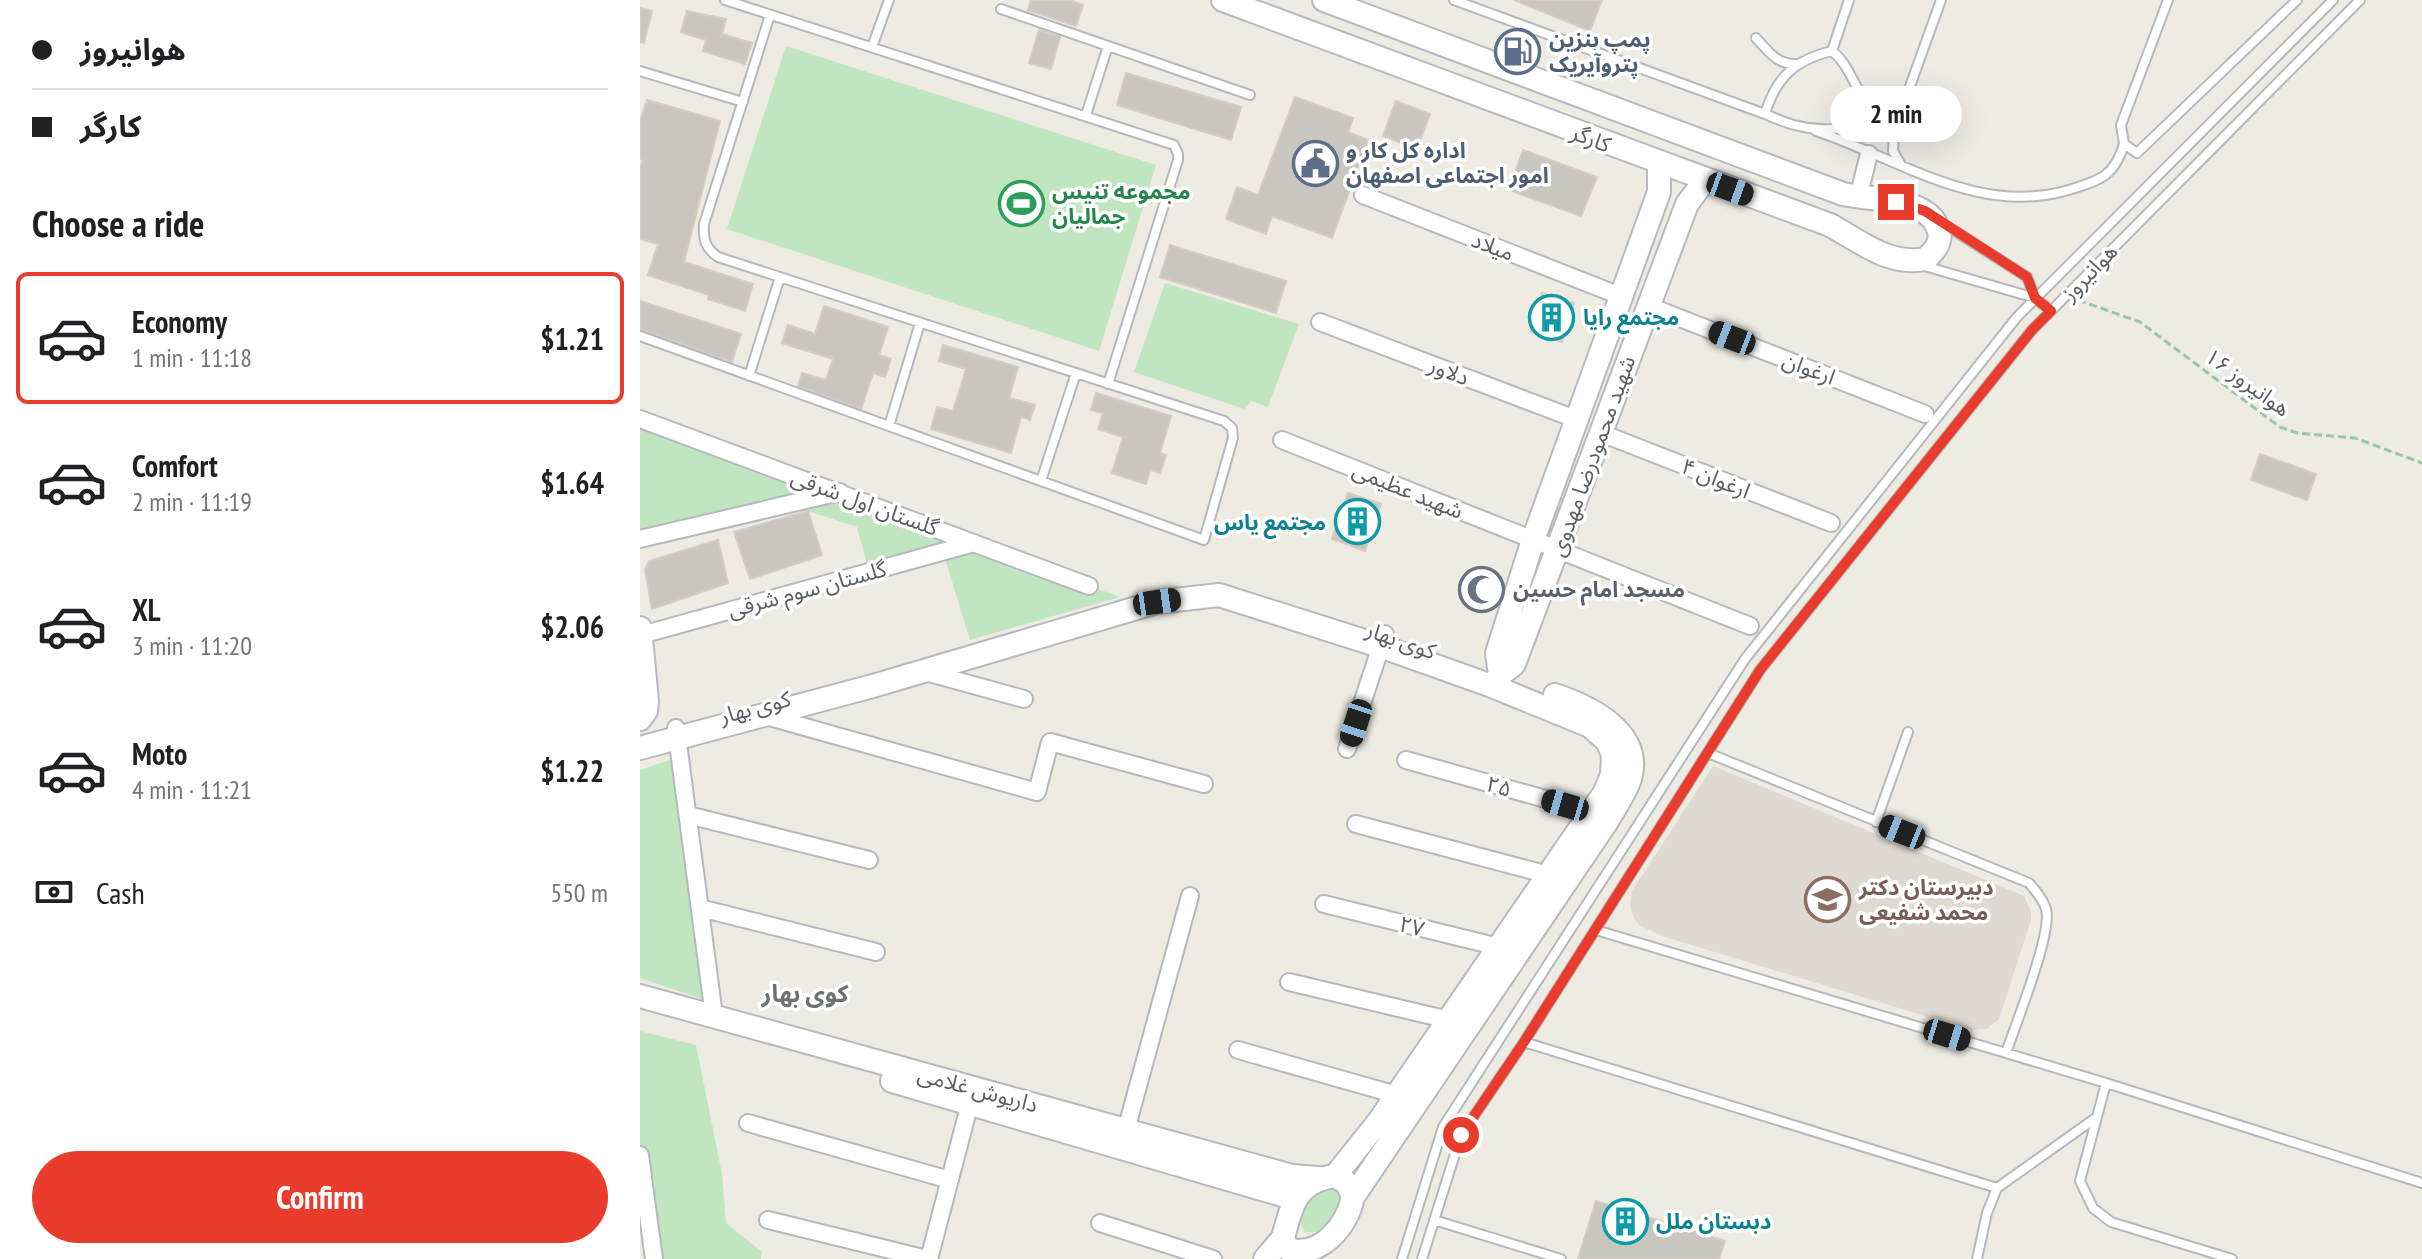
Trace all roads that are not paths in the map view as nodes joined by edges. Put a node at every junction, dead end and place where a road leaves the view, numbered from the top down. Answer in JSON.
{"nodes":[{"id":1,"x":725,"y":0,"type":"edge"},
{"id":2,"x":889,"y":0,"type":"edge"},
{"id":3,"x":1223,"y":0,"type":"edge"},
{"id":4,"x":1324,"y":0,"type":"edge"},
{"id":5,"x":1454,"y":0,"type":"edge"},
{"id":6,"x":1849,"y":0,"type":"edge"},
{"id":7,"x":1941,"y":0,"type":"edge"},
{"id":8,"x":2168,"y":0,"type":"edge"},
{"id":9,"x":2297,"y":0,"type":"edge"},
{"id":10,"x":2333,"y":0,"type":"edge"},
{"id":11,"x":2342,"y":0,"type":"edge"},
{"id":12,"x":2360,"y":0,"type":"edge"},
{"id":13,"x":1001,"y":9,"type":"dead end"},
{"id":14,"x":2351,"y":9,"type":"junction"},
{"id":15,"x":770,"y":15,"type":"junction"},
{"id":16,"x":1756,"y":38,"type":"dead end"},
{"id":17,"x":1108,"y":46,"type":"junction"},
{"id":18,"x":872,"y":47,"type":"junction"},
{"id":19,"x":1832,"y":51,"type":"junction"},
{"id":20,"x":1802,"y":64,"type":"junction"},
{"id":21,"x":640,"y":71,"type":"edge"},
{"id":22,"x":1250,"y":95,"type":"dead end"},
{"id":23,"x":743,"y":102,"type":"junction"},
{"id":24,"x":1765,"y":114,"type":"junction"},
{"id":25,"x":1086,"y":115,"type":"junction"},
{"id":26,"x":1895,"y":122,"type":"junction"},
{"id":27,"x":1855,"y":124,"type":"junction"},
{"id":28,"x":1800,"y":126,"type":"junction"},
{"id":29,"x":2189,"y":143,"type":"junction"},
{"id":30,"x":2124,"y":144,"type":"junction"},
{"id":31,"x":2137,"y":153,"type":"junction"},
{"id":32,"x":1869,"y":154,"type":"junction"},
{"id":33,"x":2203,"y":156,"type":"junction"},
{"id":34,"x":1659,"y":164,"type":"junction"},
{"id":35,"x":1904,"y":168,"type":"junction"},
{"id":36,"x":2113,"y":170,"type":"junction"},
{"id":37,"x":1705,"y":180,"type":"junction"},
{"id":38,"x":1363,"y":195,"type":"dead end"},
{"id":39,"x":1858,"y":198,"type":"junction"},
{"id":40,"x":1935,"y":219,"type":"junction"},
{"id":41,"x":1913,"y":262,"type":"junction"},
{"id":42,"x":780,"y":277,"type":"junction"},
{"id":43,"x":1623,"y":297,"type":"junction"},
{"id":44,"x":2035,"y":298,"type":"junction"},
{"id":45,"x":1649,"y":306,"type":"junction"},
{"id":46,"x":2051,"y":311,"type":"junction"},
{"id":47,"x":1320,"y":322,"type":"dead end"},
{"id":48,"x":920,"y":323,"type":"junction"},
{"id":49,"x":640,"y":336,"type":"edge"},
{"id":50,"x":1076,"y":373,"type":"junction"},
{"id":51,"x":749,"y":376,"type":"junction"},
{"id":52,"x":1108,"y":384,"type":"junction"},
{"id":53,"x":1925,"y":414,"type":"dead end"},
{"id":54,"x":640,"y":419,"type":"edge"},
{"id":55,"x":1578,"y":420,"type":"junction"},
{"id":56,"x":889,"y":426,"type":"junction"},
{"id":57,"x":1601,"y":433,"type":"junction"},
{"id":58,"x":1282,"y":440,"type":"dead end"},
{"id":59,"x":1041,"y":481,"type":"junction"},
{"id":60,"x":840,"y":492,"type":"junction"},
{"id":61,"x":1831,"y":523,"type":"dead end"},
{"id":62,"x":640,"y":539,"type":"edge"},
{"id":63,"x":1533,"y":540,"type":"junction"},
{"id":64,"x":974,"y":543,"type":"junction"},
{"id":65,"x":1558,"y":550,"type":"junction"},
{"id":66,"x":1089,"y":586,"type":"dead end"},
{"id":67,"x":1776,"y":620,"type":"junction"},
{"id":68,"x":1750,"y":626,"type":"dead end"},
{"id":69,"x":640,"y":628,"type":"edge"},
{"id":70,"x":1790,"y":633,"type":"junction"},
{"id":71,"x":641,"y":635,"type":"edge"},
{"id":72,"x":1382,"y":640,"type":"junction"},
{"id":73,"x":921,"y":671,"type":"junction"},
{"id":74,"x":1496,"y":680,"type":"junction"},
{"id":75,"x":1024,"y":699,"type":"dead end"},
{"id":76,"x":761,"y":711,"type":"junction"},
{"id":77,"x":640,"y":719,"type":"edge"},
{"id":78,"x":1908,"y":732,"type":"dead end"},
{"id":79,"x":676,"y":733,"type":"junction"},
{"id":80,"x":640,"y":737,"type":"edge"},
{"id":81,"x":640,"y":748,"type":"edge"},
{"id":82,"x":1347,"y":749,"type":"dead end"},
{"id":83,"x":1708,"y":753,"type":"junction"},
{"id":84,"x":1406,"y":760,"type":"dead end"},
{"id":85,"x":1204,"y":784,"type":"dead end"},
{"id":86,"x":1656,"y":797,"type":"junction"},
{"id":87,"x":1672,"y":809,"type":"junction"},
{"id":88,"x":1592,"y":812,"type":"junction"},
{"id":89,"x":688,"y":815,"type":"junction"},
{"id":90,"x":1876,"y":822,"type":"junction"},
{"id":91,"x":1356,"y":824,"type":"dead end"},
{"id":92,"x":869,"y":860,"type":"dead end"},
{"id":93,"x":1549,"y":875,"type":"junction"},
{"id":94,"x":1190,"y":896,"type":"dead end"},
{"id":95,"x":1324,"y":904,"type":"dead end"},
{"id":96,"x":700,"y":908,"type":"junction"},
{"id":97,"x":1596,"y":930,"type":"junction"},
{"id":98,"x":1499,"y":947,"type":"junction"},
{"id":99,"x":876,"y":952,"type":"dead end"},
{"id":100,"x":1545,"y":969,"type":"junction"},
{"id":101,"x":1563,"y":981,"type":"junction"},
{"id":102,"x":1289,"y":982,"type":"dead end"},
{"id":103,"x":640,"y":996,"type":"edge"},
{"id":104,"x":640,"y":1011,"type":"edge"},
{"id":105,"x":714,"y":1016,"type":"junction"},
{"id":106,"x":1449,"y":1020,"type":"junction"},
{"id":107,"x":1524,"y":1042,"type":"junction"},
{"id":108,"x":790,"y":1045,"type":"junction"},
{"id":109,"x":1238,"y":1050,"type":"dead end"},
{"id":110,"x":2006,"y":1053,"type":"junction"},
{"id":111,"x":2106,"y":1083,"type":"junction"},
{"id":112,"x":1397,"y":1095,"type":"junction"},
{"id":113,"x":970,"y":1103,"type":"junction"},
{"id":114,"x":2097,"y":1116,"type":"junction"},
{"id":115,"x":748,"y":1123,"type":"dead end"},
{"id":116,"x":1126,"y":1130,"type":"junction"},
{"id":117,"x":640,"y":1155,"type":"edge"},
{"id":118,"x":1326,"y":1177,"type":"junction"},
{"id":119,"x":950,"y":1180,"type":"junction"},
{"id":120,"x":2422,"y":1183,"type":"edge"},
{"id":121,"x":1997,"y":1188,"type":"junction"},
{"id":122,"x":642,"y":1190,"type":"edge"},
{"id":123,"x":1353,"y":1197,"type":"junction"},
{"id":124,"x":1296,"y":1199,"type":"junction"},
{"id":125,"x":768,"y":1220,"type":"dead end"},
{"id":126,"x":1434,"y":1220,"type":"junction"},
{"id":127,"x":1100,"y":1223,"type":"dead end"},
{"id":128,"x":1283,"y":1238,"type":"junction"},
{"id":129,"x":1299,"y":1256,"type":"edge"},
{"id":130,"x":654,"y":1259,"type":"edge"},
{"id":131,"x":928,"y":1259,"type":"edge"},
{"id":132,"x":1213,"y":1259,"type":"edge"},
{"id":133,"x":1265,"y":1259,"type":"edge"},
{"id":134,"x":1402,"y":1259,"type":"edge"},
{"id":135,"x":1422,"y":1259,"type":"edge"},
{"id":136,"x":1561,"y":1259,"type":"edge"},
{"id":137,"x":1977,"y":1259,"type":"edge"},
{"id":138,"x":2232,"y":1259,"type":"edge"}],
"edges":[{"from":1,"to":15,"type":"lane"},
{"from":2,"to":18,"type":"lane"},
{"from":3,"to":34,"type":"street","name":"کارگر"},
{"from":4,"to":39,"type":"street","name":"کارگر"},
{"from":5,"to":24,"type":"lane"},
{"from":6,"to":19,"type":"lane"},
{"from":7,"to":26,"type":"lane"},
{"from":8,"to":30,"type":"lane"},
{"from":9,"to":31,"type":"lane"},
{"from":10,"to":29,"type":"lane","name":"هوانیروز"},
{"from":11,"to":14,"type":"lane"},
{"from":12,"to":14,"type":"lane","name":"هوانیروز"},
{"from":13,"to":17,"type":"lane"},
{"from":14,"to":33,"type":"lane","name":"هوانیروز"},
{"from":15,"to":18,"type":"lane"},
{"from":15,"to":23,"type":"lane"},
{"from":16,"to":20,"type":"lane"},
{"from":17,"to":22,"type":"lane"},
{"from":17,"to":25,"type":"lane"},
{"from":18,"to":25,"type":"lane"},
{"from":19,"to":20,"type":"lane"},
{"from":19,"to":27,"type":"lane"},
{"from":20,"to":24,"type":"lane"},
{"from":21,"to":23,"type":"lane"},
{"from":23,"to":42,"type":"lane"},
{"from":24,"to":28,"type":"lane"},
{"from":25,"to":52,"type":"lane"},
{"from":26,"to":27,"type":"lane"},
{"from":26,"to":35,"type":"lane"},
{"from":27,"to":28,"type":"lane"},
{"from":28,"to":32,"type":"lane"},
{"from":29,"to":33,"type":"lane"},
{"from":29,"to":44,"type":"lane","name":"هوانیروز"},
{"from":30,"to":31,"type":"lane"},
{"from":30,"to":36,"type":"lane"},
{"from":31,"to":36,"type":"lane"},
{"from":32,"to":35,"type":"lane"},
{"from":32,"to":39,"type":"street"},
{"from":33,"to":46,"type":"lane","name":"هوانیروز"},
{"from":34,"to":37,"type":"street","name":"کارگر"},
{"from":34,"to":43,"type":"street","name":"شهید محمودرضا مهدوی"},
{"from":35,"to":36,"type":"lane"},
{"from":37,"to":41,"type":"street","name":"کارگر"},
{"from":37,"to":45,"type":"street","name":"شهید محمودرضا مهدوی"},
{"from":38,"to":43,"type":"street","name":"میلاد"},
{"from":39,"to":40,"type":"street","name":"کارگر"},
{"from":40,"to":41,"type":"street"},
{"from":40,"to":44,"type":"lane"},
{"from":41,"to":44,"type":"lane"},
{"from":42,"to":48,"type":"lane"},
{"from":42,"to":51,"type":"lane"},
{"from":43,"to":45,"type":"street"},
{"from":43,"to":55,"type":"street","name":"شهید محمودرضا مهدوی"},
{"from":44,"to":46,"type":"lane"},
{"from":44,"to":67,"type":"lane","name":"هوانیروز"},
{"from":45,"to":53,"type":"street","name":"ارغوان"},
{"from":45,"to":57,"type":"street","name":"شهید محمودرضا مهدوی"},
{"from":46,"to":70,"type":"lane","name":"هوانیروز"},
{"from":47,"to":55,"type":"street","name":"دلاور"},
{"from":48,"to":50,"type":"lane"},
{"from":48,"to":56,"type":"lane"},
{"from":49,"to":51,"type":"lane"},
{"from":50,"to":52,"type":"lane"},
{"from":50,"to":59,"type":"lane"},
{"from":51,"to":56,"type":"lane"},
{"from":52,"to":59,"type":"lane"},
{"from":54,"to":60,"type":"street","name":"گلستان اول شرقی"},
{"from":55,"to":63,"type":"street","name":"شهید محمودرضا مهدوی"},
{"from":56,"to":59,"type":"lane"},
{"from":57,"to":61,"type":"street","name":"ارغوان ۴"},
{"from":57,"to":65,"type":"street","name":"شهید محمودرضا مهدوی"},
{"from":58,"to":63,"type":"street","name":"شهید عظیمی"},
{"from":60,"to":62,"type":"street"},
{"from":60,"to":64,"type":"street","name":"گلستان اول شرقی"},
{"from":63,"to":65,"type":"street","name":"شهید عظیمی"},
{"from":63,"to":74,"type":"street","name":"شهید محمودرضا مهدوی"},
{"from":64,"to":66,"type":"street","name":"گلستان اول شرقی"},
{"from":64,"to":71,"type":"street","name":"گلستان سوم شرقی"},
{"from":65,"to":68,"type":"street","name":"شهید عظیمی"},
{"from":65,"to":74,"type":"street","name":"شهید محمودرضا مهدوی"},
{"from":67,"to":70,"type":"lane"},
{"from":67,"to":86,"type":"lane","name":"هوانیروز"},
{"from":69,"to":71,"type":"street"},
{"from":70,"to":83,"type":"lane","name":"هوانیروز"},
{"from":71,"to":77,"type":"street"},
{"from":72,"to":73,"type":"street","name":"کوی بهار"},
{"from":72,"to":74,"type":"street","name":"کوی بهار"},
{"from":72,"to":76,"type":"street","name":"کوی بهار"},
{"from":72,"to":82,"type":"street"},
{"from":73,"to":75,"type":"street"},
{"from":73,"to":76,"type":"street","name":"کوی بهار"},
{"from":74,"to":88,"type":"street","name":"کوی بهار"},
{"from":74,"to":123,"type":"street","name":"کوی بهار"},
{"from":76,"to":79,"type":"street","name":"کوی بهار"},
{"from":76,"to":85,"type":"street"},
{"from":78,"to":90,"type":"lane"},
{"from":79,"to":80,"type":"street","name":"کوی بهار"},
{"from":79,"to":81,"type":"street","name":"کوی بهار"},
{"from":79,"to":89,"type":"street"},
{"from":83,"to":87,"type":"lane","name":"هوانیروز"},
{"from":83,"to":90,"type":"lane"},
{"from":84,"to":88,"type":"street","name":"۲۵"},
{"from":86,"to":87,"type":"lane"},
{"from":86,"to":100,"type":"lane","name":"هوانیروز"},
{"from":87,"to":97,"type":"lane","name":"هوانیروز"},
{"from":88,"to":93,"type":"street","name":"کوی بهار"},
{"from":89,"to":92,"type":"street"},
{"from":89,"to":96,"type":"street"},
{"from":90,"to":110,"type":"lane"},
{"from":91,"to":93,"type":"street"},
{"from":93,"to":98,"type":"street","name":"کوی بهار"},
{"from":94,"to":116,"type":"street"},
{"from":95,"to":98,"type":"street","name":"۲۷"},
{"from":96,"to":99,"type":"street"},
{"from":96,"to":105,"type":"street"},
{"from":97,"to":101,"type":"lane","name":"هوانیروز"},
{"from":97,"to":110,"type":"lane"},
{"from":98,"to":106,"type":"street","name":"کوی بهار"},
{"from":100,"to":101,"type":"lane"},
{"from":100,"to":134,"type":"lane","name":"هوانیروز"},
{"from":101,"to":107,"type":"lane","name":"هوانیروز"},
{"from":102,"to":106,"type":"street"},
{"from":103,"to":105,"type":"street","name":"داریوش غلامی"},
{"from":104,"to":108,"type":"street","name":"داریوش غلامی"},
{"from":105,"to":108,"type":"street","name":"داریوش غلامی"},
{"from":106,"to":112,"type":"street","name":"کوی بهار"},
{"from":107,"to":121,"type":"lane"},
{"from":107,"to":126,"type":"lane","name":"هوانیروز"},
{"from":108,"to":113,"type":"street","name":"داریوش غلامی"},
{"from":108,"to":116,"type":"street","name":"داریوش غلامی"},
{"from":109,"to":112,"type":"street"},
{"from":110,"to":111,"type":"lane"},
{"from":111,"to":114,"type":"lane"},
{"from":111,"to":120,"type":"lane"},
{"from":112,"to":118,"type":"street","name":"کوی بهار"},
{"from":113,"to":119,"type":"street"},
{"from":113,"to":124,"type":"street","name":"داریوش غلامی"},
{"from":114,"to":121,"type":"lane"},
{"from":114,"to":138,"type":"lane"},
{"from":115,"to":119,"type":"street"},
{"from":116,"to":118,"type":"street","name":"داریوش غلامی"},
{"from":117,"to":122,"type":"street"},
{"from":118,"to":123,"type":"street"},
{"from":118,"to":124,"type":"street","name":"کوی بهار"},
{"from":119,"to":131,"type":"street"},
{"from":121,"to":137,"type":"lane"},
{"from":122,"to":130,"type":"street"},
{"from":123,"to":129,"type":"street","name":"کوی بهار"},
{"from":124,"to":128,"type":"street","name":"کوی بهار"},
{"from":125,"to":131,"type":"street"},
{"from":126,"to":135,"type":"lane","name":"هوانیروز"},
{"from":126,"to":136,"type":"lane"},
{"from":127,"to":132,"type":"street"},
{"from":128,"to":129,"type":"street","name":"کوی بهار"},
{"from":128,"to":133,"type":"street"}]}
